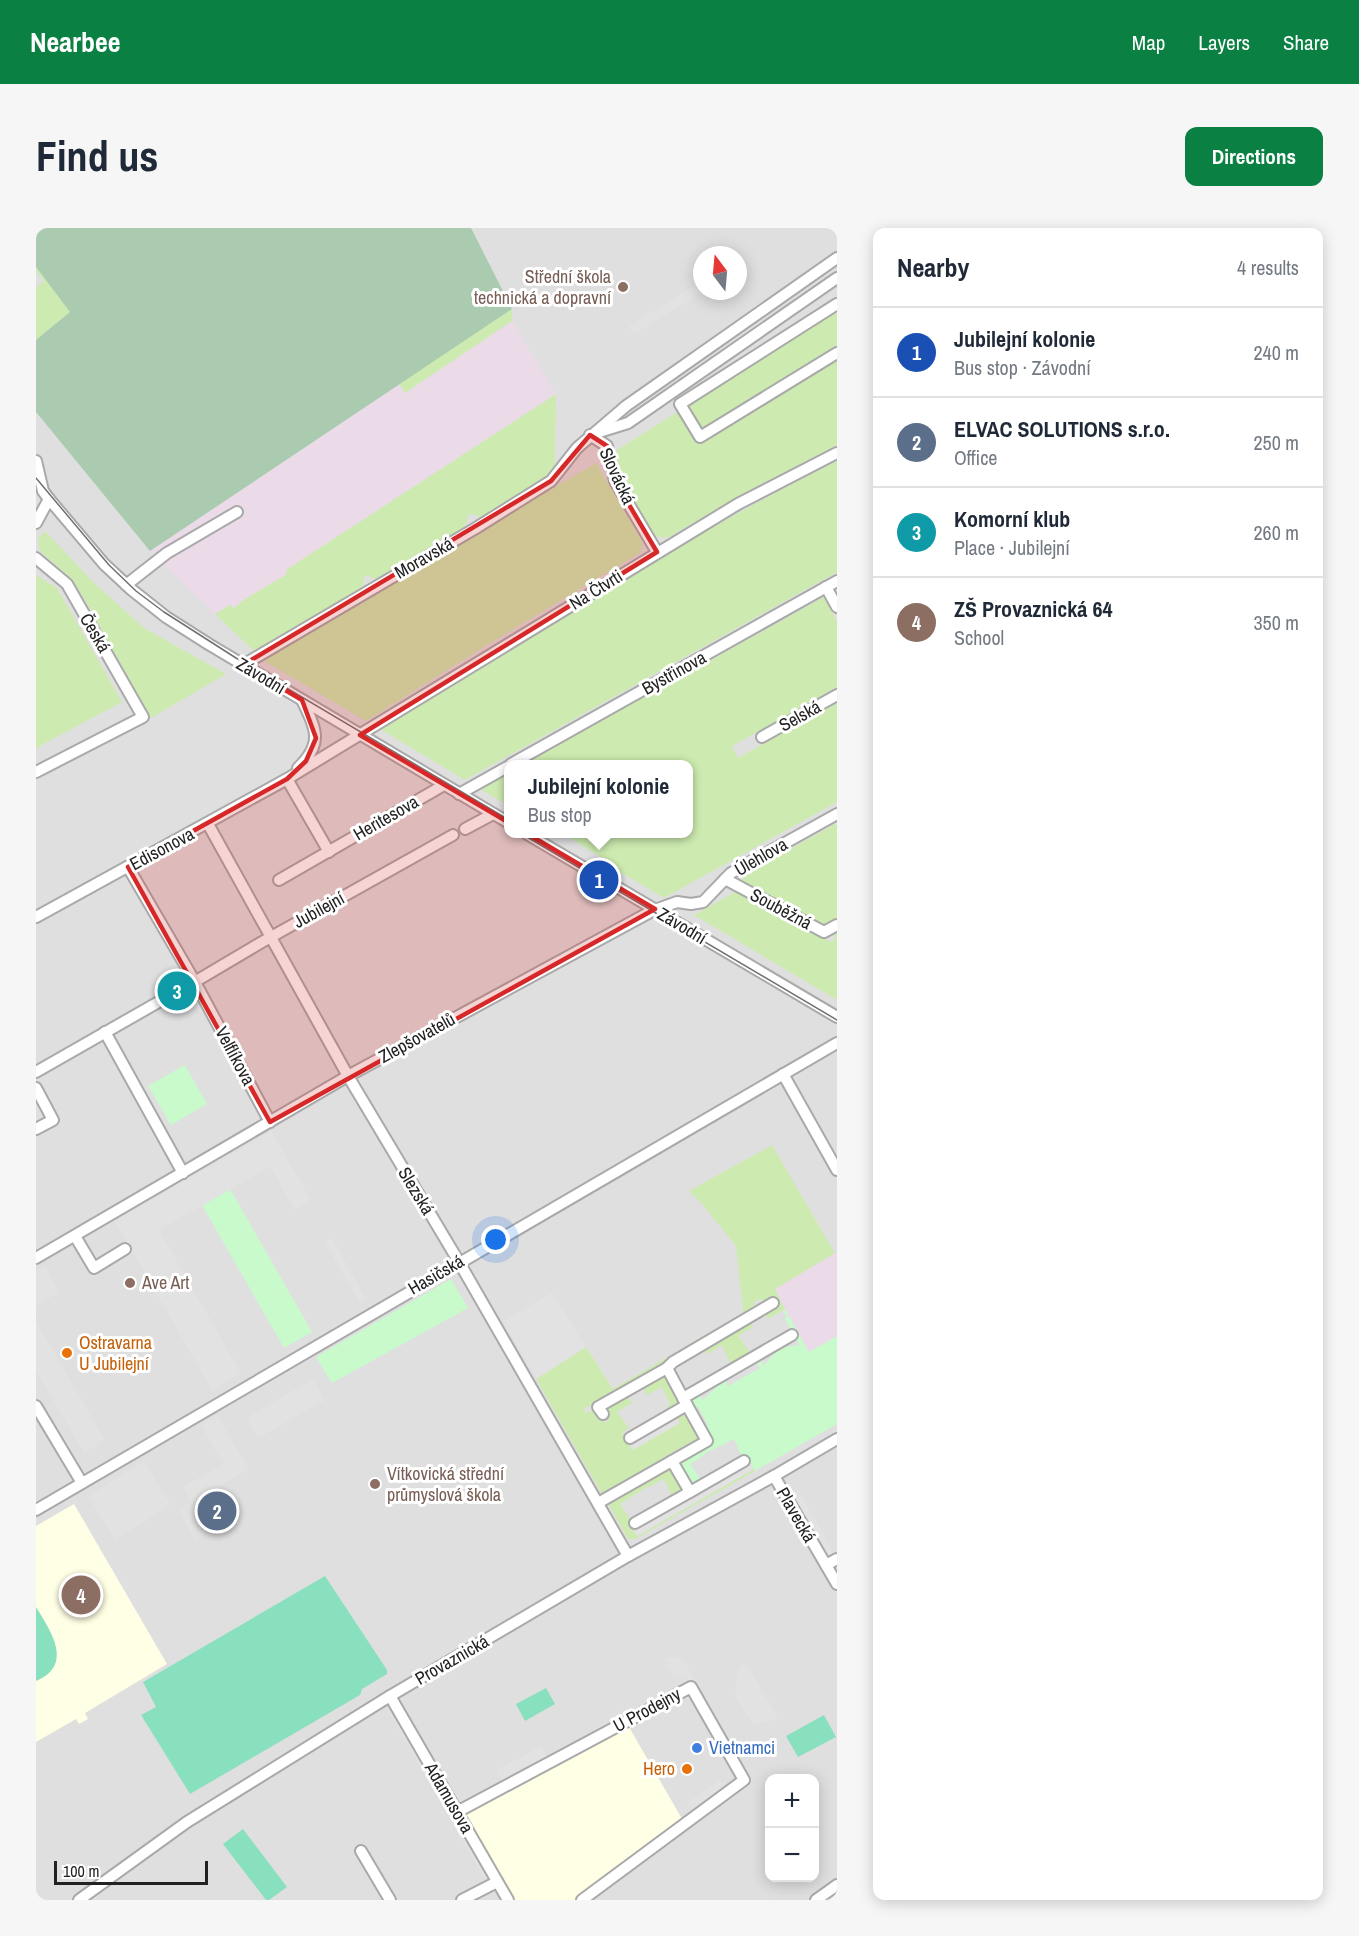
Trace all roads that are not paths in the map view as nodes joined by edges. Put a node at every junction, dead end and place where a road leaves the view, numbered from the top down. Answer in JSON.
{"nodes":[{"id":1,"x":837,"y":258,"type":"edge"},
{"id":2,"x":837,"y":278,"type":"edge"},
{"id":3,"x":837,"y":304,"type":"edge"},
{"id":4,"x":837,"y":353,"type":"edge"},
{"id":5,"x":590,"y":435,"type":"junction"},
{"id":6,"x":837,"y":453,"type":"edge"},
{"id":7,"x":36,"y":461,"type":"edge"},
{"id":8,"x":43,"y":492,"type":"edge"},
{"id":9,"x":237,"y":512,"type":"dead end"},
{"id":10,"x":36,"y":523,"type":"edge"},
{"id":11,"x":657,"y":552,"type":"junction"},
{"id":12,"x":36,"y":558,"type":"edge"},
{"id":13,"x":837,"y":581,"type":"edge"},
{"id":14,"x":126,"y":585,"type":"junction"},
{"id":15,"x":826,"y":587,"type":"junction"},
{"id":16,"x":837,"y":608,"type":"edge"},
{"id":17,"x":243,"y":665,"type":"junction"},
{"id":18,"x":837,"y":695,"type":"edge"},
{"id":19,"x":302,"y":700,"type":"junction"},
{"id":20,"x":360,"y":735,"type":"junction"},
{"id":21,"x":762,"y":737,"type":"dead end"},
{"id":22,"x":519,"y":760,"type":"edge"},
{"id":23,"x":504,"y":768,"type":"edge"},
{"id":24,"x":36,"y":772,"type":"edge"},
{"id":25,"x":287,"y":779,"type":"junction"},
{"id":26,"x":444,"y":785,"type":"junction"},
{"id":27,"x":459,"y":794,"type":"junction"},
{"id":28,"x":494,"y":814,"type":"junction"},
{"id":29,"x":837,"y":814,"type":"edge"},
{"id":30,"x":504,"y":820,"type":"edge"},
{"id":31,"x":208,"y":824,"type":"junction"},
{"id":32,"x":465,"y":829,"type":"dead end"},
{"id":33,"x":453,"y":835,"type":"dead end"},
{"id":34,"x":534,"y":838,"type":"edge"},
{"id":35,"x":329,"y":852,"type":"junction"},
{"id":36,"x":128,"y":867,"type":"junction"},
{"id":37,"x":725,"y":879,"type":"junction"},
{"id":38,"x":279,"y":880,"type":"dead end"},
{"id":39,"x":655,"y":909,"type":"junction"},
{"id":40,"x":36,"y":917,"type":"edge"},
{"id":41,"x":837,"y":925,"type":"edge"},
{"id":42,"x":270,"y":938,"type":"junction"},
{"id":43,"x":191,"y":984,"type":"junction"},
{"id":44,"x":169,"y":996,"type":"tunnel mouth"},
{"id":45,"x":837,"y":1017,"type":"edge"},
{"id":46,"x":105,"y":1032,"type":"junction"},
{"id":47,"x":837,"y":1043,"type":"edge"},
{"id":48,"x":36,"y":1072,"type":"edge"},
{"id":49,"x":783,"y":1074,"type":"junction"},
{"id":50,"x":348,"y":1076,"type":"junction"},
{"id":51,"x":36,"y":1088,"type":"edge"},
{"id":52,"x":270,"y":1122,"type":"junction"},
{"id":53,"x":36,"y":1129,"type":"edge"},
{"id":54,"x":837,"y":1170,"type":"edge"},
{"id":55,"x":183,"y":1173,"type":"junction"},
{"id":56,"x":75,"y":1236,"type":"junction"},
{"id":57,"x":125,"y":1249,"type":"dead end"},
{"id":58,"x":36,"y":1258,"type":"edge"},
{"id":59,"x":459,"y":1262,"type":"junction"},
{"id":60,"x":774,"y":1303,"type":"dead end"},
{"id":61,"x":792,"y":1335,"type":"dead end"},
{"id":62,"x":667,"y":1368,"type":"junction"},
{"id":63,"x":685,"y":1402,"type":"junction"},
{"id":64,"x":36,"y":1406,"type":"edge"},
{"id":65,"x":603,"y":1414,"type":"dead end"},
{"id":66,"x":630,"y":1438,"type":"dead end"},
{"id":67,"x":837,"y":1439,"type":"edge"},
{"id":68,"x":672,"y":1461,"type":"junction"},
{"id":69,"x":744,"y":1461,"type":"dead end"},
{"id":70,"x":774,"y":1476,"type":"junction"},
{"id":71,"x":82,"y":1483,"type":"junction"},
{"id":72,"x":690,"y":1492,"type":"junction"},
{"id":73,"x":598,"y":1503,"type":"junction"},
{"id":74,"x":36,"y":1510,"type":"edge"},
{"id":75,"x":635,"y":1523,"type":"dead end"},
{"id":76,"x":628,"y":1556,"type":"junction"},
{"id":77,"x":837,"y":1559,"type":"edge"},
{"id":78,"x":826,"y":1565,"type":"junction"},
{"id":79,"x":837,"y":1584,"type":"edge"},
{"id":80,"x":390,"y":1695,"type":"junction"},
{"id":81,"x":457,"y":1812,"type":"junction"},
{"id":82,"x":360,"y":1851,"type":"dead end"},
{"id":83,"x":497,"y":1882,"type":"junction"},
{"id":84,"x":837,"y":1885,"type":"edge"},
{"id":85,"x":79,"y":1900,"type":"edge"},
{"id":86,"x":390,"y":1900,"type":"edge"},
{"id":87,"x":462,"y":1900,"type":"edge"},
{"id":88,"x":508,"y":1900,"type":"edge"},
{"id":89,"x":582,"y":1900,"type":"edge"},
{"id":90,"x":816,"y":1900,"type":"edge"}],
"edges":[{"from":1,"to":5,"type":"street","name":"Moravská"},
{"from":2,"to":5,"type":"street"},
{"from":3,"to":4,"type":"street"},
{"from":5,"to":11,"type":"street","name":"Slovácká"},
{"from":5,"to":17,"type":"street","name":"Moravská"},
{"from":6,"to":11,"type":"street","name":"Na Čtvrti"},
{"from":7,"to":8,"type":"street","name":"Závodní"},
{"from":8,"to":10,"type":"street"},
{"from":8,"to":14,"type":"street","name":"Závodní"},
{"from":9,"to":14,"type":"street"},
{"from":11,"to":20,"type":"street","name":"Na Čtvrti"},
{"from":12,"to":24,"type":"street","name":"Česká"},
{"from":13,"to":15,"type":"street","name":"Bystřinova"},
{"from":14,"to":17,"type":"street","name":"Závodní"},
{"from":15,"to":16,"type":"street"},
{"from":15,"to":22,"type":"street","name":"Bystřinova"},
{"from":17,"to":19,"type":"street","name":"Závodní"},
{"from":18,"to":21,"type":"street","name":"Selská"},
{"from":19,"to":20,"type":"street","name":"Závodní"},
{"from":19,"to":25,"type":"street","name":"Edisonova"},
{"from":20,"to":25,"type":"street","name":"Edisonova"},
{"from":20,"to":26,"type":"street","name":"Závodní"},
{"from":23,"to":27,"type":"street","name":"Bystřinova"},
{"from":25,"to":31,"type":"street","name":"Edisonova"},
{"from":25,"to":35,"type":"street"},
{"from":26,"to":27,"type":"street","name":"Závodní"},
{"from":26,"to":35,"type":"street","name":"Heritesova"},
{"from":27,"to":28,"type":"street","name":"Závodní"},
{"from":28,"to":30,"type":"street","name":"Závodní"},
{"from":28,"to":32,"type":"street"},
{"from":29,"to":37,"type":"street","name":"Úlehlova"},
{"from":31,"to":36,"type":"street","name":"Edisonova"},
{"from":31,"to":42,"type":"street","name":"Slezská"},
{"from":33,"to":42,"type":"street","name":"Jubilejní"},
{"from":34,"to":39,"type":"street","name":"Závodní"},
{"from":35,"to":38,"type":"street","name":"Heritesova"},
{"from":36,"to":40,"type":"street","name":"Edisonova"},
{"from":36,"to":43,"type":"street","name":"Velflíkova"},
{"from":37,"to":39,"type":"street","name":"Úlehlova"},
{"from":37,"to":41,"type":"street","name":"Souběžná"},
{"from":39,"to":45,"type":"street","name":"Závodní"},
{"from":39,"to":50,"type":"street","name":"Zlepšovatelů"},
{"from":42,"to":43,"type":"street","name":"Jubilejní"},
{"from":42,"to":50,"type":"street","name":"Slezská"},
{"from":43,"to":52,"type":"street","name":"Velflíkova"},
{"from":44,"to":46,"type":"street"},
{"from":46,"to":48,"type":"street"},
{"from":46,"to":55,"type":"street"},
{"from":47,"to":49,"type":"street","name":"Hasičská"},
{"from":49,"to":54,"type":"street"},
{"from":49,"to":59,"type":"street","name":"Hasičská"},
{"from":50,"to":52,"type":"street","name":"Zlepšovatelů"},
{"from":50,"to":59,"type":"street","name":"Slezská"},
{"from":51,"to":53,"type":"street"},
{"from":52,"to":55,"type":"street","name":"Zlepšovatelů"},
{"from":55,"to":56,"type":"street","name":"Zlepšovatelů"},
{"from":56,"to":57,"type":"street"},
{"from":56,"to":58,"type":"street","name":"Zlepšovatelů"},
{"from":59,"to":71,"type":"street","name":"Hasičská"},
{"from":59,"to":73,"type":"street","name":"Slezská"},
{"from":60,"to":62,"type":"street"},
{"from":61,"to":63,"type":"street"},
{"from":62,"to":63,"type":"street"},
{"from":62,"to":65,"type":"street"},
{"from":63,"to":66,"type":"street"},
{"from":63,"to":68,"type":"street"},
{"from":64,"to":71,"type":"street"},
{"from":67,"to":70,"type":"street","name":"Provaznická"},
{"from":68,"to":72,"type":"street"},
{"from":68,"to":73,"type":"street"},
{"from":69,"to":72,"type":"street"},
{"from":70,"to":76,"type":"street","name":"Provaznická"},
{"from":70,"to":78,"type":"street","name":"Plavecká"},
{"from":71,"to":74,"type":"street","name":"Hasičská"},
{"from":72,"to":75,"type":"street"},
{"from":73,"to":76,"type":"street","name":"Slezská"},
{"from":76,"to":80,"type":"street","name":"Provaznická"},
{"from":77,"to":78,"type":"street"},
{"from":78,"to":79,"type":"street","name":"Plavecká"},
{"from":80,"to":81,"type":"street","name":"Adamusova"},
{"from":80,"to":85,"type":"street","name":"Provaznická"},
{"from":81,"to":83,"type":"street","name":"Adamusova"},
{"from":81,"to":89,"type":"street","name":"U Prodejny"},
{"from":82,"to":86,"type":"street"},
{"from":83,"to":87,"type":"street"},
{"from":83,"to":88,"type":"street","name":"Adamusova"},
{"from":84,"to":90,"type":"street"}]}
